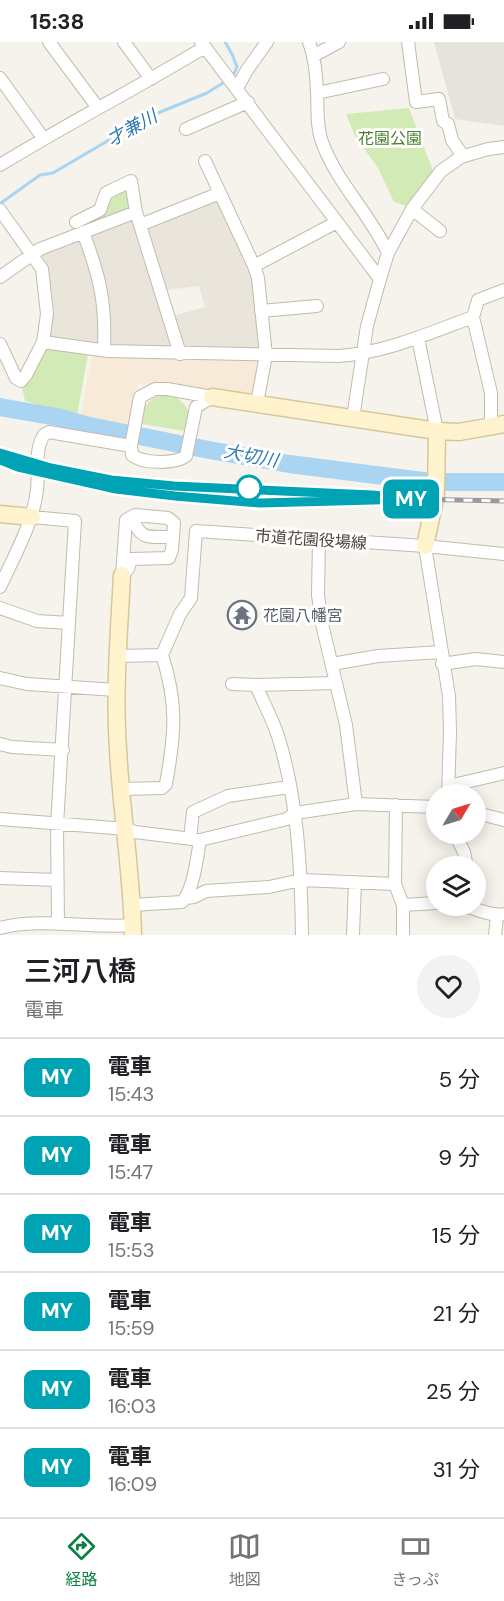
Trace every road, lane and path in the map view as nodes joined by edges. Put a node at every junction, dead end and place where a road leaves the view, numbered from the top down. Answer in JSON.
{"nodes":[{"id":1,"x":49,"y":42,"type":"edge"},
{"id":2,"x":124,"y":42,"type":"edge"},
{"id":3,"x":267,"y":42,"type":"edge"},
{"id":4,"x":309,"y":42,"type":"edge"},
{"id":5,"x":339,"y":42,"type":"edge"},
{"id":6,"x":408,"y":42,"type":"edge"},
{"id":7,"x":203,"y":44,"type":"edge"},
{"id":8,"x":314,"y":56,"type":"junction"},
{"id":9,"x":0,"y":78,"type":"edge"},
{"id":10,"x":383,"y":79,"type":"dead end"},
{"id":11,"x":151,"y":80,"type":"junction"},
{"id":12,"x":232,"y":82,"type":"junction"},
{"id":13,"x":317,"y":93,"type":"junction"},
{"id":14,"x":248,"y":102,"type":"junction"},
{"id":15,"x":98,"y":108,"type":"junction"},
{"id":16,"x":186,"y":129,"type":"dead end"},
{"id":17,"x":43,"y":138,"type":"junction"},
{"id":18,"x":504,"y":147,"type":"edge"},
{"id":19,"x":463,"y":156,"type":"junction"},
{"id":20,"x":205,"y":161,"type":"dead end"},
{"id":21,"x":0,"y":165,"type":"edge"},
{"id":22,"x":220,"y":193,"type":"junction"},
{"id":23,"x":412,"y":209,"type":"junction"},
{"id":24,"x":0,"y":210,"type":"edge"},
{"id":25,"x":136,"y":212,"type":"junction"},
{"id":26,"x":337,"y":222,"type":"junction"},
{"id":27,"x":140,"y":225,"type":"junction"},
{"id":28,"x":79,"y":227,"type":"junction"},
{"id":29,"x":440,"y":231,"type":"dead end"},
{"id":30,"x":388,"y":252,"type":"junction"},
{"id":31,"x":32,"y":254,"type":"junction"},
{"id":32,"x":254,"y":266,"type":"junction"},
{"id":33,"x":0,"y":277,"type":"edge"},
{"id":34,"x":380,"y":279,"type":"junction"},
{"id":35,"x":504,"y":290,"type":"edge"},
{"id":36,"x":317,"y":306,"type":"dead end"},
{"id":37,"x":261,"y":311,"type":"junction"},
{"id":38,"x":473,"y":317,"type":"junction"},
{"id":39,"x":418,"y":338,"type":"junction"},
{"id":40,"x":43,"y":342,"type":"junction"},
{"id":41,"x":0,"y":344,"type":"edge"},
{"id":42,"x":104,"y":350,"type":"junction"},
{"id":43,"x":180,"y":354,"type":"junction"},
{"id":44,"x":363,"y":354,"type":"junction"},
{"id":45,"x":266,"y":355,"type":"junction"},
{"id":46,"x":184,"y":392,"type":"junction"},
{"id":47,"x":212,"y":397,"type":"junction"},
{"id":48,"x":257,"y":403,"type":"junction"},
{"id":49,"x":196,"y":407,"type":"junction"},
{"id":50,"x":353,"y":417,"type":"junction"},
{"id":51,"x":498,"y":425,"type":"edge"},
{"id":52,"x":437,"y":431,"type":"junction"},
{"id":53,"x":131,"y":446,"type":"junction"},
{"id":54,"x":16,"y":516,"type":"edge"},
{"id":55,"x":132,"y":517,"type":"junction"},
{"id":56,"x":173,"y":537,"type":"junction"},
{"id":57,"x":319,"y":540,"type":"junction"},
{"id":58,"x":425,"y":546,"type":"junction"},
{"id":59,"x":127,"y":554,"type":"junction"},
{"id":60,"x":504,"y":554,"type":"edge"},
{"id":61,"x":122,"y":576,"type":"joint"},
{"id":62,"x":0,"y":587,"type":"edge"},
{"id":63,"x":0,"y":608,"type":"edge"},
{"id":64,"x":69,"y":623,"type":"junction"},
{"id":65,"x":162,"y":655,"type":"junction"},
{"id":66,"x":118,"y":656,"type":"junction"},
{"id":67,"x":441,"y":658,"type":"junction"},
{"id":68,"x":504,"y":662,"type":"edge"},
{"id":69,"x":332,"y":664,"type":"junction"},
{"id":70,"x":0,"y":678,"type":"edge"},
{"id":71,"x":336,"y":683,"type":"junction"},
{"id":72,"x":232,"y":684,"type":"dead end"},
{"id":73,"x":256,"y":685,"type":"junction"},
{"id":74,"x":66,"y":687,"type":"junction"},
{"id":75,"x":116,"y":690,"type":"junction"},
{"id":76,"x":0,"y":744,"type":"edge"},
{"id":77,"x":63,"y":750,"type":"junction"},
{"id":78,"x":504,"y":773,"type":"edge"},
{"id":79,"x":448,"y":784,"type":"edge"},
{"id":80,"x":470,"y":784,"type":"edge"},
{"id":81,"x":289,"y":787,"type":"junction"},
{"id":82,"x":121,"y":789,"type":"junction"},
{"id":83,"x":356,"y":804,"type":"junction"},
{"id":84,"x":396,"y":805,"type":"junction"},
{"id":85,"x":426,"y":806,"type":"edge"},
{"id":86,"x":295,"y":813,"type":"junction"},
{"id":87,"x":486,"y":816,"type":"edge"},
{"id":88,"x":0,"y":819,"type":"edge"},
{"id":89,"x":504,"y":820,"type":"edge"},
{"id":90,"x":57,"y":825,"type":"junction"},
{"id":91,"x":126,"y":830,"type":"junction"},
{"id":92,"x":195,"y":839,"type":"junction"},
{"id":93,"x":0,"y":878,"type":"edge"},
{"id":94,"x":57,"y":880,"type":"junction"},
{"id":95,"x":301,"y":880,"type":"junction"},
{"id":96,"x":355,"y":882,"type":"junction"},
{"id":97,"x":395,"y":884,"type":"junction"},
{"id":98,"x":186,"y":898,"type":"junction"},
{"id":99,"x":426,"y":904,"type":"edge"},
{"id":100,"x":132,"y":905,"type":"junction"},
{"id":101,"x":403,"y":905,"type":"junction"},
{"id":102,"x":500,"y":915,"type":"edge"},
{"id":103,"x":58,"y":924,"type":"junction"},
{"id":104,"x":0,"y":928,"type":"edge"},
{"id":105,"x":133,"y":930,"type":"edge"},
{"id":106,"x":302,"y":935,"type":"edge"},
{"id":107,"x":353,"y":935,"type":"edge"},
{"id":108,"x":403,"y":935,"type":"edge"},
{"id":109,"x":495,"y":935,"type":"edge"}],
"edges":[{"from":1,"to":15,"type":"street"},
{"from":2,"to":11,"type":"street"},
{"from":3,"to":12,"type":"street"},
{"from":4,"to":8,"type":"street"},
{"from":5,"to":8,"type":"street"},
{"from":6,"to":19,"type":"street"},
{"from":7,"to":11,"type":"street"},
{"from":7,"to":12,"type":"street"},
{"from":8,"to":13,"type":"street"},
{"from":9,"to":17,"type":"street"},
{"from":10,"to":13,"type":"street"},
{"from":11,"to":15,"type":"street"},
{"from":12,"to":14,"type":"street"},
{"from":13,"to":30,"type":"street"},
{"from":14,"to":16,"type":"street"},
{"from":14,"to":26,"type":"street"},
{"from":15,"to":17,"type":"street"},
{"from":17,"to":21,"type":"street"},
{"from":18,"to":19,"type":"street"},
{"from":19,"to":23,"type":"street"},
{"from":20,"to":22,"type":"street"},
{"from":22,"to":27,"type":"street"},
{"from":22,"to":32,"type":"street"},
{"from":23,"to":29,"type":"street"},
{"from":23,"to":30,"type":"street"},
{"from":24,"to":31,"type":"street"},
{"from":25,"to":27,"type":"street"},
{"from":25,"to":28,"type":"street"},
{"from":25,"to":28,"type":"street"},
{"from":26,"to":32,"type":"street"},
{"from":26,"to":34,"type":"street"},
{"from":27,"to":43,"type":"street"},
{"from":28,"to":31,"type":"street"},
{"from":28,"to":42,"type":"street"},
{"from":30,"to":34,"type":"street"},
{"from":31,"to":33,"type":"street"},
{"from":31,"to":40,"type":"street"},
{"from":32,"to":37,"type":"street"},
{"from":34,"to":44,"type":"street"},
{"from":35,"to":38,"type":"street"},
{"from":36,"to":37,"type":"street"},
{"from":37,"to":45,"type":"street"},
{"from":38,"to":39,"type":"street"},
{"from":38,"to":51,"type":"street"},
{"from":39,"to":44,"type":"street"},
{"from":39,"to":52,"type":"street"},
{"from":40,"to":41,"type":"street"},
{"from":40,"to":42,"type":"street"},
{"from":42,"to":43,"type":"street"},
{"from":43,"to":45,"type":"street"},
{"from":44,"to":45,"type":"street"},
{"from":44,"to":50,"type":"street"},
{"from":45,"to":48,"type":"street"},
{"from":46,"to":47,"type":"street"},
{"from":46,"to":49,"type":"street"},
{"from":46,"to":53,"type":"street"},
{"from":47,"to":48,"type":"street"},
{"from":47,"to":49,"type":"street"},
{"from":48,"to":50,"type":"street"},
{"from":49,"to":53,"type":"street"},
{"from":50,"to":52,"type":"street"},
{"from":51,"to":52,"type":"street"},
{"from":52,"to":58,"type":"street"},
{"from":53,"to":54,"type":"street"},
{"from":54,"to":62,"type":"street"},
{"from":54,"to":64,"type":"street"},
{"from":55,"to":56,"type":"street"},
{"from":55,"to":56,"type":"street"},
{"from":55,"to":59,"type":"street"},
{"from":56,"to":59,"type":"street"},
{"from":57,"to":58,"type":"street","name":"市道花園役場線"},
{"from":57,"to":65,"type":"street","name":"市道花園役場線"},
{"from":57,"to":69,"type":"street"},
{"from":58,"to":60,"type":"street","name":"市道花園役場線"},
{"from":58,"to":67,"type":"street"},
{"from":59,"to":61,"type":"street"},
{"from":61,"to":66,"type":"street"},
{"from":63,"to":64,"type":"street"},
{"from":64,"to":74,"type":"street"},
{"from":65,"to":66,"type":"street"},
{"from":65,"to":82,"type":"street"},
{"from":66,"to":75,"type":"street"},
{"from":67,"to":68,"type":"street"},
{"from":67,"to":69,"type":"street"},
{"from":67,"to":79,"type":"street"},
{"from":69,"to":71,"type":"street"},
{"from":70,"to":74,"type":"street"},
{"from":71,"to":73,"type":"street"},
{"from":71,"to":83,"type":"street"},
{"from":72,"to":73,"type":"street"},
{"from":73,"to":81,"type":"street"},
{"from":74,"to":75,"type":"street"},
{"from":74,"to":77,"type":"street"},
{"from":75,"to":82,"type":"street"},
{"from":76,"to":77,"type":"street"},
{"from":77,"to":90,"type":"street"},
{"from":78,"to":80,"type":"street"},
{"from":81,"to":86,"type":"street"},
{"from":81,"to":92,"type":"street"},
{"from":82,"to":91,"type":"street"},
{"from":83,"to":84,"type":"street"},
{"from":83,"to":86,"type":"street"},
{"from":84,"to":85,"type":"street"},
{"from":84,"to":97,"type":"street"},
{"from":86,"to":92,"type":"street"},
{"from":86,"to":95,"type":"street"},
{"from":87,"to":89,"type":"street"},
{"from":88,"to":90,"type":"street"},
{"from":90,"to":91,"type":"street"},
{"from":90,"to":94,"type":"street"},
{"from":91,"to":92,"type":"street"},
{"from":91,"to":100,"type":"street"},
{"from":92,"to":98,"type":"street"},
{"from":93,"to":94,"type":"street"},
{"from":94,"to":103,"type":"street"},
{"from":95,"to":96,"type":"street"},
{"from":95,"to":98,"type":"street"},
{"from":95,"to":106,"type":"street"},
{"from":96,"to":97,"type":"street"},
{"from":96,"to":107,"type":"street"},
{"from":97,"to":101,"type":"street"},
{"from":98,"to":100,"type":"street"},
{"from":99,"to":101,"type":"street"},
{"from":100,"to":105,"type":"street"},
{"from":101,"to":108,"type":"street"},
{"from":102,"to":109,"type":"street"},
{"from":103,"to":104,"type":"street"},
{"from":103,"to":105,"type":"street"}]}
